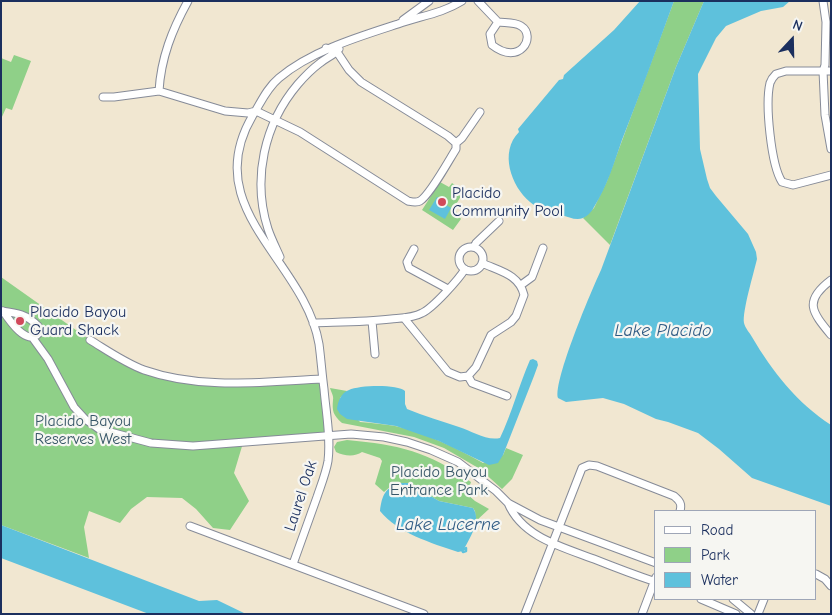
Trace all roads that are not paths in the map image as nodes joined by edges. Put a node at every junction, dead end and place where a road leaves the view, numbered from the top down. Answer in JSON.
{"nodes":[{"id":1,"x":188,"y":1,"type":"edge"},
{"id":2,"x":429,"y":1,"type":"edge"},
{"id":3,"x":462,"y":1,"type":"edge"},
{"id":4,"x":478,"y":1,"type":"edge"},
{"id":5,"x":823,"y":1,"type":"edge"},
{"id":6,"x":498,"y":22,"type":"junction"},
{"id":7,"x":399,"y":23,"type":"junction"},
{"id":8,"x":344,"y":43,"type":"junction"},
{"id":9,"x":326,"y":48,"type":"junction"},
{"id":10,"x":337,"y":52,"type":"junction"},
{"id":11,"x":827,"y":71,"type":"edge"},
{"id":12,"x":158,"y":90,"type":"junction"},
{"id":13,"x":103,"y":97,"type":"dead end"},
{"id":14,"x":256,"y":111,"type":"junction"},
{"id":15,"x":480,"y":112,"type":"dead end"},
{"id":16,"x":274,"y":120,"type":"junction"},
{"id":17,"x":456,"y":143,"type":"junction"},
{"id":18,"x":831,"y":149,"type":"edge"},
{"id":19,"x":831,"y":175,"type":"edge"},
{"id":20,"x":499,"y":221,"type":"dead end"},
{"id":21,"x":474,"y":247,"type":"junction"},
{"id":22,"x":543,"y":248,"type":"dead end"},
{"id":23,"x":414,"y":249,"type":"dead end"},
{"id":24,"x":482,"y":263,"type":"junction"},
{"id":25,"x":285,"y":268,"type":"junction"},
{"id":26,"x":465,"y":268,"type":"junction"},
{"id":27,"x":831,"y":280,"type":"edge"},
{"id":28,"x":521,"y":285,"type":"junction"},
{"id":29,"x":448,"y":289,"type":"junction"},
{"id":30,"x":2,"y":311,"type":"edge"},
{"id":31,"x":404,"y":318,"type":"junction"},
{"id":32,"x":372,"y":321,"type":"junction"},
{"id":33,"x":313,"y":323,"type":"junction"},
{"id":34,"x":831,"y":335,"type":"edge"},
{"id":35,"x":32,"y":337,"type":"junction"},
{"id":36,"x":90,"y":340,"type":"dead end"},
{"id":37,"x":375,"y":354,"type":"dead end"},
{"id":38,"x":468,"y":376,"type":"junction"},
{"id":39,"x":322,"y":379,"type":"junction"},
{"id":40,"x":507,"y":396,"type":"dead end"},
{"id":41,"x":329,"y":435,"type":"junction"},
{"id":42,"x":508,"y":503,"type":"junction"},
{"id":43,"x":680,"y":510,"type":"edge"},
{"id":44,"x":190,"y":526,"type":"dead end"},
{"id":45,"x":558,"y":527,"type":"junction"},
{"id":46,"x":552,"y":543,"type":"junction"},
{"id":47,"x":654,"y":563,"type":"edge"},
{"id":48,"x":293,"y":564,"type":"junction"},
{"id":49,"x":817,"y":575,"type":"edge"},
{"id":50,"x":654,"y":580,"type":"edge"},
{"id":51,"x":654,"y":583,"type":"edge"},
{"id":52,"x":831,"y":586,"type":"edge"},
{"id":53,"x":702,"y":600,"type":"edge"},
{"id":54,"x":734,"y":600,"type":"edge"},
{"id":55,"x":764,"y":600,"type":"edge"},
{"id":56,"x":424,"y":614,"type":"edge"},
{"id":57,"x":525,"y":614,"type":"edge"},
{"id":58,"x":642,"y":614,"type":"edge"},
{"id":59,"x":736,"y":614,"type":"edge"},
{"id":60,"x":751,"y":614,"type":"edge"},
{"id":61,"x":758,"y":614,"type":"edge"}],
"edges":[{"from":1,"to":12,"type":"street"},
{"from":2,"to":7,"type":"street"},
{"from":3,"to":7,"type":"street"},
{"from":4,"to":6,"type":"street"},
{"from":5,"to":11,"type":"street"},
{"from":6,"to":6,"type":"street"},
{"from":7,"to":8,"type":"street"},
{"from":8,"to":9,"type":"street"},
{"from":8,"to":10,"type":"street"},
{"from":9,"to":10,"type":"street"},
{"from":9,"to":14,"type":"street"},
{"from":10,"to":16,"type":"street"},
{"from":10,"to":17,"type":"street"},
{"from":11,"to":18,"type":"street"},
{"from":11,"to":19,"type":"street"},
{"from":12,"to":13,"type":"street"},
{"from":12,"to":14,"type":"street"},
{"from":14,"to":16,"type":"street"},
{"from":14,"to":25,"type":"street"},
{"from":15,"to":17,"type":"street"},
{"from":16,"to":17,"type":"street"},
{"from":16,"to":25,"type":"street"},
{"from":20,"to":21,"type":"street"},
{"from":21,"to":24,"type":"street"},
{"from":21,"to":26,"type":"street"},
{"from":22,"to":28,"type":"street"},
{"from":23,"to":29,"type":"street"},
{"from":24,"to":26,"type":"street"},
{"from":24,"to":28,"type":"street"},
{"from":25,"to":33,"type":"street","name":"Laurel Oak"},
{"from":26,"to":29,"type":"street"},
{"from":27,"to":34,"type":"street"},
{"from":28,"to":38,"type":"street"},
{"from":29,"to":31,"type":"street"},
{"from":30,"to":35,"type":"street"},
{"from":30,"to":35,"type":"street"},
{"from":31,"to":32,"type":"street"},
{"from":31,"to":38,"type":"street"},
{"from":32,"to":33,"type":"street"},
{"from":32,"to":37,"type":"street"},
{"from":33,"to":39,"type":"street","name":"Laurel Oak"},
{"from":35,"to":41,"type":"street"},
{"from":36,"to":39,"type":"street"},
{"from":38,"to":40,"type":"street"},
{"from":39,"to":41,"type":"street","name":"Laurel Oak"},
{"from":41,"to":42,"type":"street"},
{"from":41,"to":48,"type":"street","name":"Laurel Oak"},
{"from":42,"to":45,"type":"street"},
{"from":42,"to":46,"type":"street"},
{"from":43,"to":45,"type":"street"},
{"from":44,"to":48,"type":"street"},
{"from":45,"to":46,"type":"street"},
{"from":45,"to":47,"type":"street"},
{"from":46,"to":50,"type":"street"},
{"from":46,"to":57,"type":"street"},
{"from":48,"to":56,"type":"street"},
{"from":49,"to":52,"type":"street"},
{"from":51,"to":58,"type":"street"},
{"from":53,"to":59,"type":"street"},
{"from":54,"to":60,"type":"street"},
{"from":55,"to":61,"type":"street"}]}
